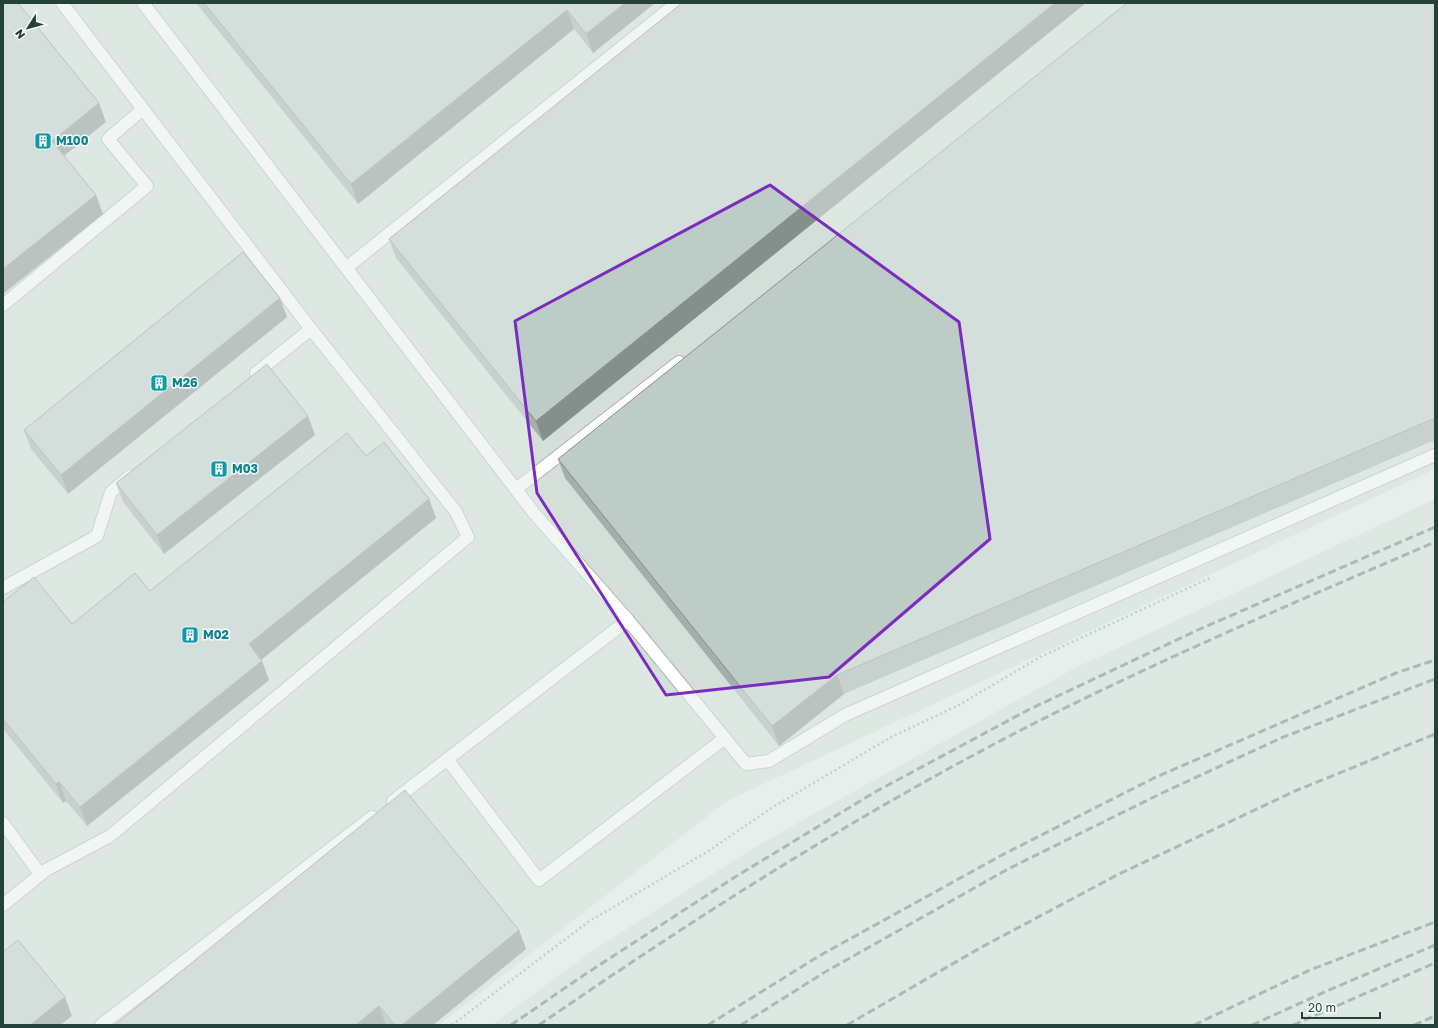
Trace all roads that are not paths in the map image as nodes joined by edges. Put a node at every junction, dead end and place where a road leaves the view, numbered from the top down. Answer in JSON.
{"nodes":[{"id":1,"x":62,"y":3,"type":"edge"},
{"id":2,"x":143,"y":3,"type":"edge"},
{"id":3,"x":677,"y":3,"type":"edge"},
{"id":4,"x":143,"y":109,"type":"junction"},
{"id":5,"x":346,"y":268,"type":"junction"},
{"id":6,"x":3,"y":305,"type":"edge"},
{"id":7,"x":311,"y":329,"type":"junction"},
{"id":8,"x":690,"y":354,"type":"edge"},
{"id":9,"x":244,"y":383,"type":"edge"},
{"id":10,"x":1435,"y":455,"type":"edge"},
{"id":11,"x":141,"y":467,"type":"edge"},
{"id":12,"x":516,"y":490,"type":"junction"},
{"id":13,"x":3,"y":588,"type":"edge"},
{"id":14,"x":628,"y":620,"type":"junction"},
{"id":15,"x":725,"y":738,"type":"junction"},
{"id":16,"x":447,"y":759,"type":"junction"},
{"id":17,"x":3,"y":823,"type":"edge"},
{"id":18,"x":40,"y":874,"type":"junction"},
{"id":19,"x":3,"y":905,"type":"edge"},
{"id":20,"x":101,"y":1025,"type":"edge"}],
"edges":[{"from":1,"to":4,"type":"lane"},
{"from":2,"to":5,"type":"lane"},
{"from":3,"to":5,"type":"lane"},
{"from":4,"to":6,"type":"lane"},
{"from":4,"to":7,"type":"lane"},
{"from":5,"to":12,"type":"lane"},
{"from":7,"to":9,"type":"lane"},
{"from":7,"to":18,"type":"lane"},
{"from":8,"to":12,"type":"lane"},
{"from":10,"to":15,"type":"lane"},
{"from":11,"to":13,"type":"lane"},
{"from":12,"to":14,"type":"lane"},
{"from":14,"to":15,"type":"lane"},
{"from":14,"to":16,"type":"lane"},
{"from":15,"to":16,"type":"lane"},
{"from":16,"to":20,"type":"lane"},
{"from":17,"to":18,"type":"lane"},
{"from":18,"to":19,"type":"lane"}]}
